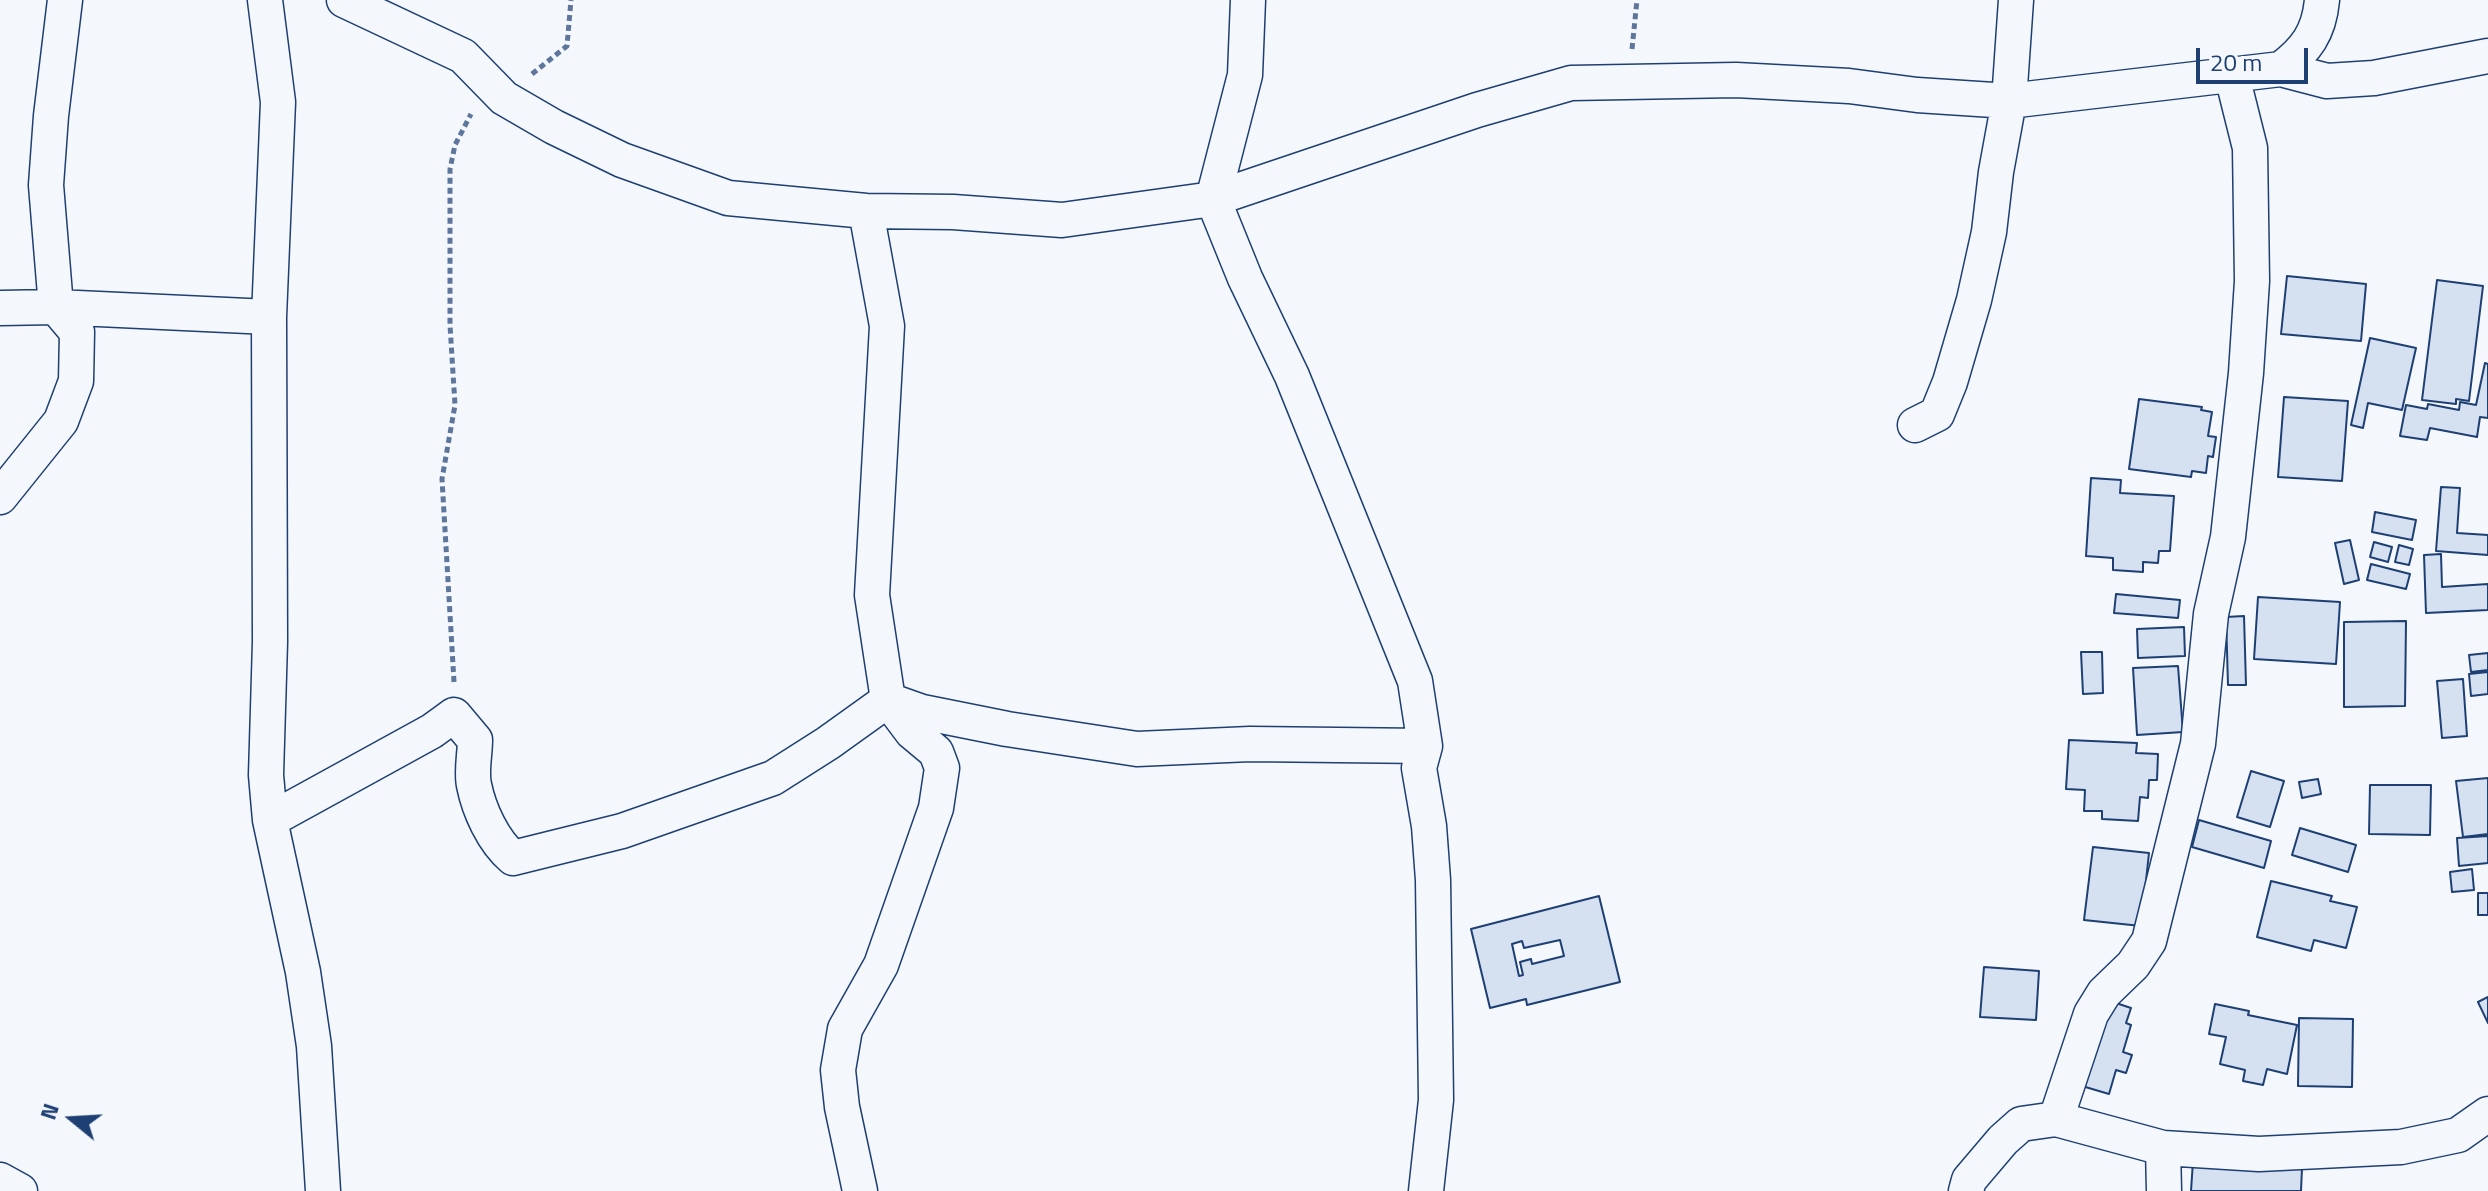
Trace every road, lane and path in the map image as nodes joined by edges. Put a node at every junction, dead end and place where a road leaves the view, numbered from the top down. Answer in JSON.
{"nodes":[{"id":1,"x":65,"y":0,"type":"edge"},
{"id":2,"x":265,"y":0,"type":"edge"},
{"id":3,"x":344,"y":0,"type":"edge"},
{"id":4,"x":571,"y":0,"type":"edge"},
{"id":5,"x":1248,"y":0,"type":"edge"},
{"id":6,"x":1637,"y":0,"type":"edge"},
{"id":7,"x":2016,"y":0,"type":"edge"},
{"id":8,"x":2322,"y":0,"type":"edge"},
{"id":9,"x":2488,"y":56,"type":"edge"},
{"id":10,"x":2281,"y":69,"type":"junction"},
{"id":11,"x":2232,"y":76,"type":"junction"},
{"id":12,"x":1629,"y":82,"type":"junction"},
{"id":13,"x":497,"y":92,"type":"junction"},
{"id":14,"x":2009,"y":101,"type":"junction"},
{"id":15,"x":1213,"y":199,"type":"junction"},
{"id":16,"x":866,"y":211,"type":"junction"},
{"id":17,"x":56,"y":307,"type":"junction"},
{"id":18,"x":0,"y":308,"type":"edge"},
{"id":19,"x":269,"y":317,"type":"junction"},
{"id":20,"x":1915,"y":425,"type":"dead end"},
{"id":21,"x":0,"y":497,"type":"edge"},
{"id":22,"x":888,"y":700,"type":"junction"},
{"id":23,"x":454,"y":715,"type":"junction"},
{"id":24,"x":1425,"y":746,"type":"junction"},
{"id":25,"x":270,"y":820,"type":"junction"},
{"id":26,"x":2488,"y":1114,"type":"edge"},
{"id":27,"x":2056,"y":1119,"type":"junction"},
{"id":28,"x":2163,"y":1148,"type":"junction"},
{"id":29,"x":0,"y":1180,"type":"edge"},
{"id":30,"x":20,"y":1191,"type":"edge"},
{"id":31,"x":323,"y":1191,"type":"edge"},
{"id":32,"x":860,"y":1191,"type":"edge"},
{"id":33,"x":1426,"y":1191,"type":"edge"},
{"id":34,"x":1966,"y":1191,"type":"edge"},
{"id":35,"x":2164,"y":1191,"type":"edge"}],
"edges":[{"from":1,"to":17,"type":"street"},
{"from":2,"to":19,"type":"street"},
{"from":3,"to":13,"type":"street"},
{"from":4,"to":13,"type":"path"},
{"from":5,"to":15,"type":"street"},
{"from":6,"to":12,"type":"path"},
{"from":7,"to":14,"type":"street"},
{"from":8,"to":10,"type":"street"},
{"from":9,"to":10,"type":"street"},
{"from":10,"to":11,"type":"street"},
{"from":11,"to":14,"type":"street"},
{"from":11,"to":27,"type":"street"},
{"from":12,"to":14,"type":"street"},
{"from":12,"to":15,"type":"street"},
{"from":13,"to":16,"type":"street"},
{"from":13,"to":23,"type":"path"},
{"from":14,"to":20,"type":"street"},
{"from":15,"to":16,"type":"street"},
{"from":15,"to":24,"type":"street"},
{"from":16,"to":22,"type":"street"},
{"from":17,"to":18,"type":"street"},
{"from":17,"to":19,"type":"street"},
{"from":17,"to":21,"type":"street"},
{"from":19,"to":25,"type":"street"},
{"from":22,"to":23,"type":"street"},
{"from":22,"to":24,"type":"street"},
{"from":22,"to":32,"type":"street"},
{"from":23,"to":25,"type":"street"},
{"from":24,"to":33,"type":"street"},
{"from":25,"to":31,"type":"street"},
{"from":26,"to":28,"type":"street"},
{"from":27,"to":28,"type":"street"},
{"from":27,"to":34,"type":"street"},
{"from":28,"to":35,"type":"street"},
{"from":29,"to":30,"type":"street"}]}
